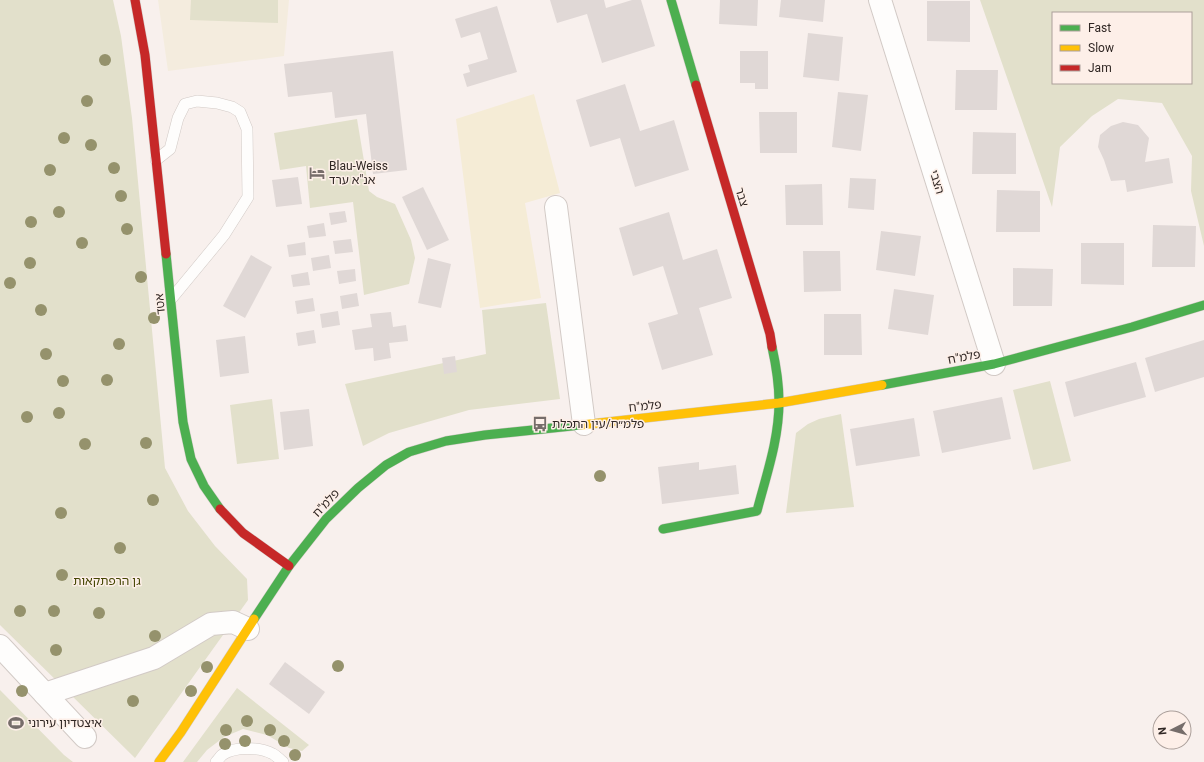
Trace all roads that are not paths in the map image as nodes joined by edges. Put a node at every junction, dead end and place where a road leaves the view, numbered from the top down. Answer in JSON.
{"nodes":[{"id":1,"x":135,"y":0,"type":"edge"},
{"id":2,"x":671,"y":0,"type":"edge"},
{"id":3,"x":880,"y":0,"type":"edge"},
{"id":4,"x":156,"y":160,"type":"junction"},
{"id":5,"x":556,"y":208,"type":"dead end"},
{"id":6,"x":171,"y":299,"type":"junction"},
{"id":7,"x":1204,"y":305,"type":"edge"},
{"id":8,"x":994,"y":364,"type":"junction"},
{"id":9,"x":779,"y":403,"type":"junction"},
{"id":10,"x":584,"y":424,"type":"junction"},
{"id":11,"x":664,"y":529,"type":"dead end"},
{"id":12,"x":289,"y":566,"type":"junction"},
{"id":13,"x":248,"y":629,"type":"junction"},
{"id":14,"x":0,"y":646,"type":"edge"},
{"id":15,"x":45,"y":694,"type":"junction"},
{"id":16,"x":85,"y":737,"type":"dead end"},
{"id":17,"x":159,"y":762,"type":"edge"},
{"id":18,"x":217,"y":762,"type":"edge"},
{"id":19,"x":283,"y":762,"type":"edge"}],
"edges":[{"from":1,"to":4,"type":"street","name":"אטד"},
{"from":2,"to":9,"type":"street","name":"צבר"},
{"from":3,"to":8,"type":"street","name":"הצבי"},
{"from":4,"to":6,"type":"street","name":"אטד"},
{"from":4,"to":6,"type":"lane"},
{"from":5,"to":10,"type":"street"},
{"from":6,"to":12,"type":"street","name":"אטד"},
{"from":7,"to":8,"type":"street","name":"פלמ\"ח"},
{"from":8,"to":9,"type":"street","name":"פלמ\"ח"},
{"from":9,"to":10,"type":"street","name":"פלמ\"ח"},
{"from":9,"to":11,"type":"street","name":"צבר"},
{"from":10,"to":12,"type":"street","name":"פלמ\"ח"},
{"from":12,"to":13,"type":"street","name":"פלמ\"ח"},
{"from":13,"to":15,"type":"street"},
{"from":13,"to":17,"type":"street","name":"פלמ\"ח"},
{"from":14,"to":15,"type":"street"},
{"from":15,"to":16,"type":"street"},
{"from":18,"to":19,"type":"lane"}]}
